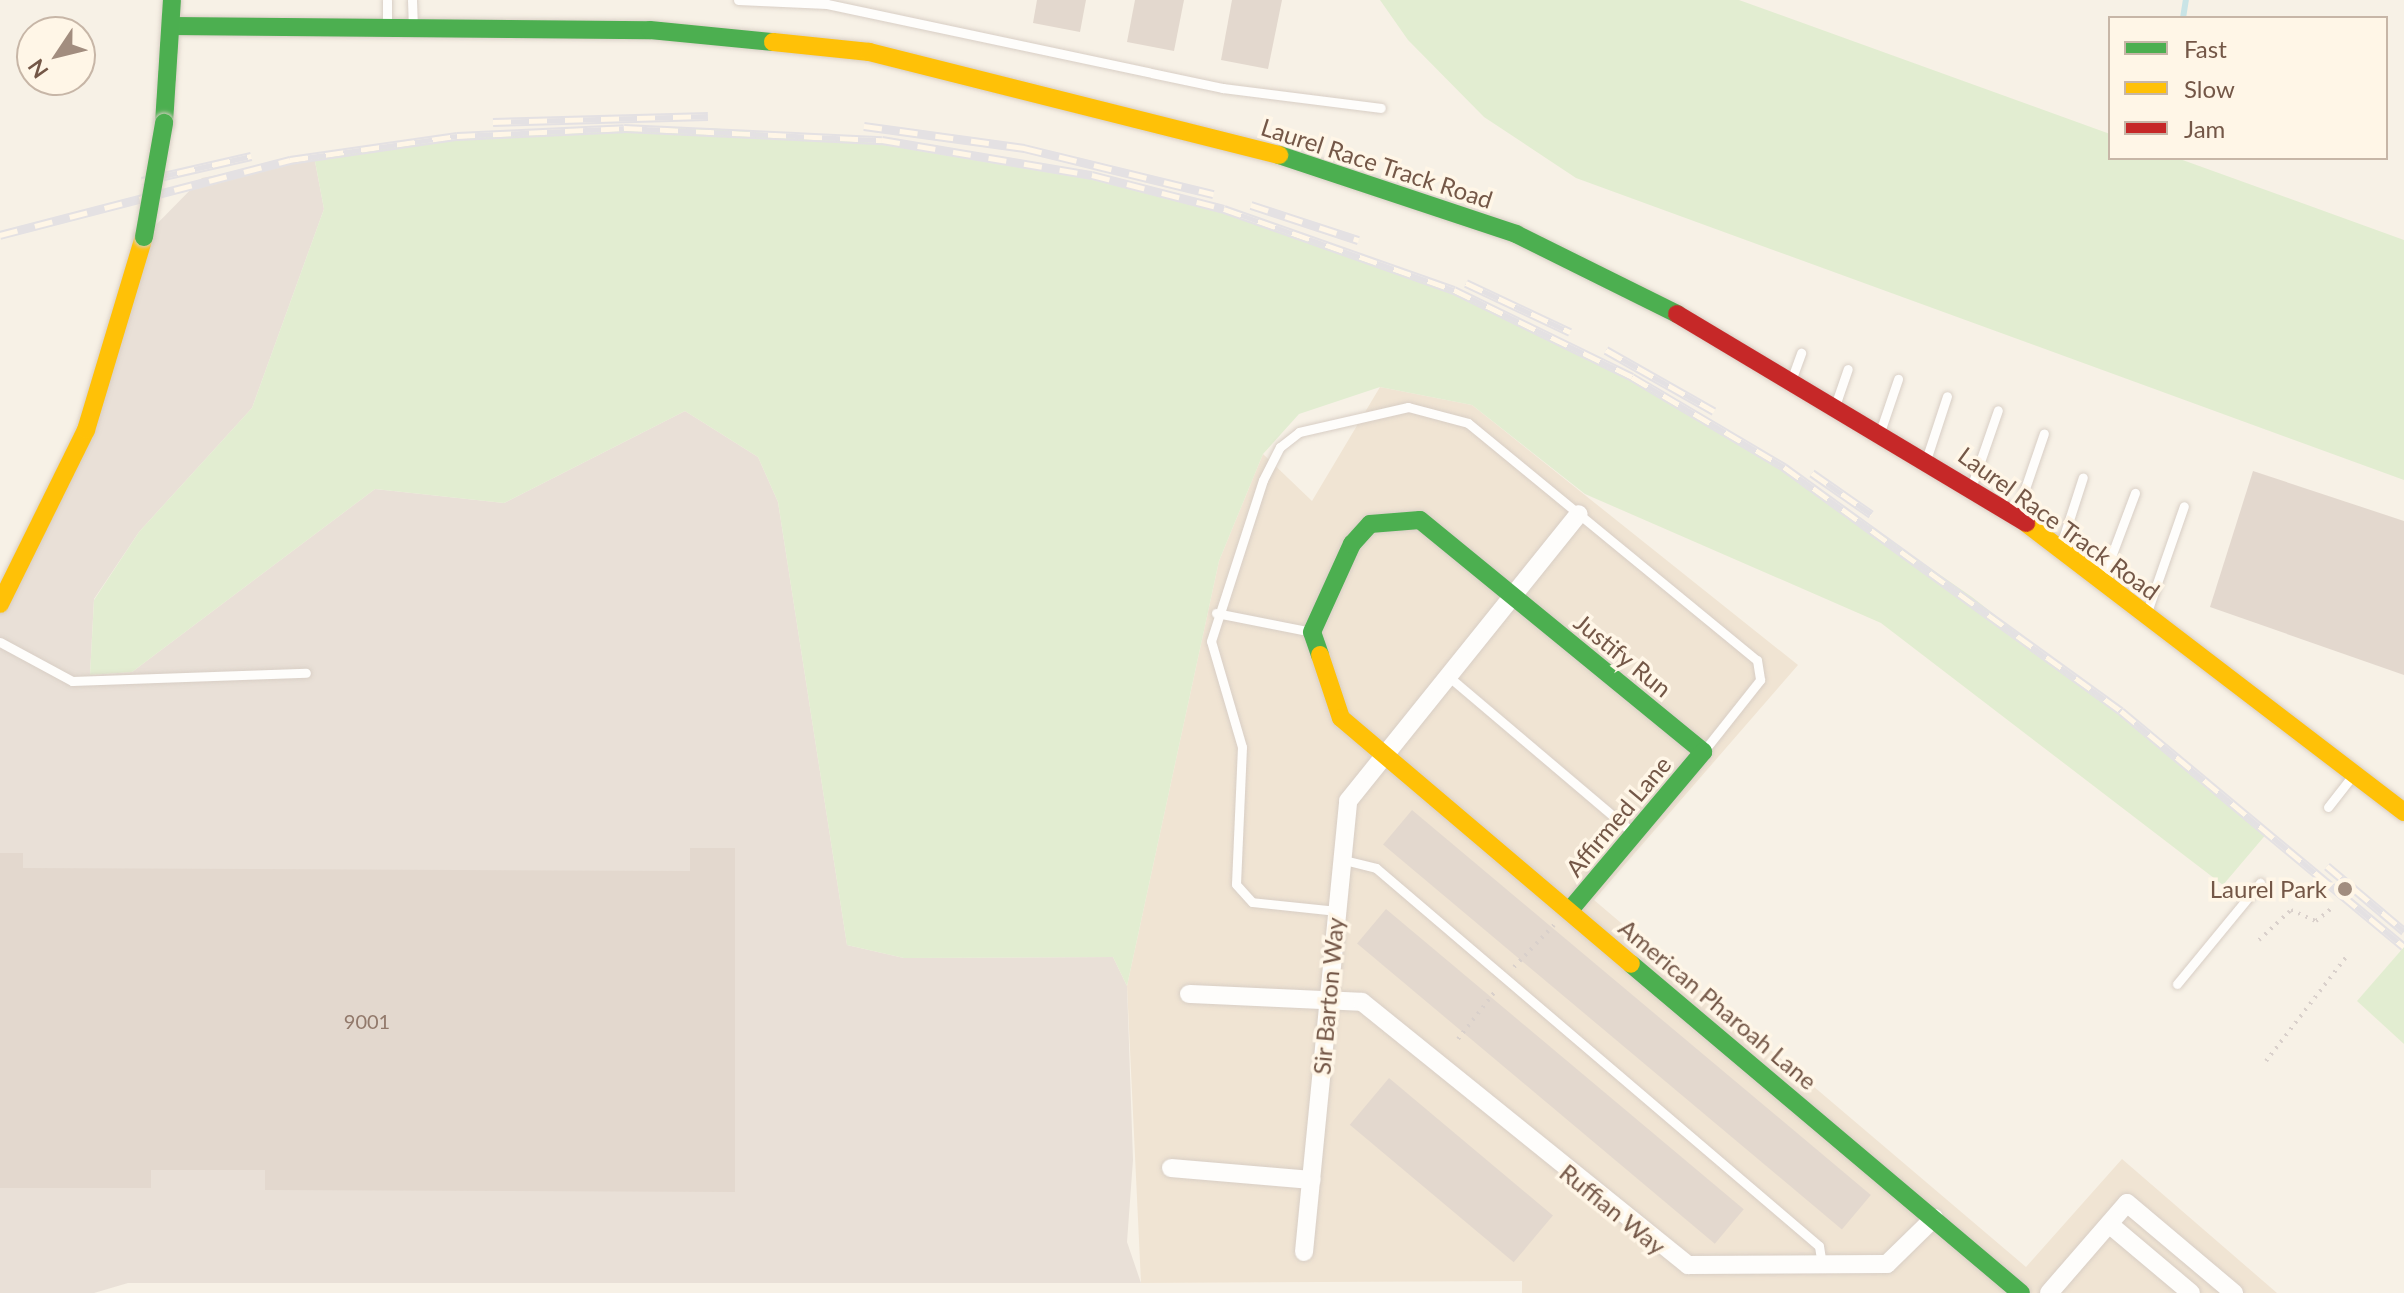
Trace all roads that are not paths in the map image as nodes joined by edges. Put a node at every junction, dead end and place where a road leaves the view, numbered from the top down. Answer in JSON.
{"nodes":[{"id":1,"x":172,"y":0,"type":"edge"},
{"id":2,"x":387,"y":0,"type":"edge"},
{"id":3,"x":412,"y":0,"type":"edge"},
{"id":4,"x":738,"y":0,"type":"edge"},
{"id":5,"x":171,"y":26,"type":"junction"},
{"id":6,"x":387,"y":27,"type":"junction"},
{"id":7,"x":413,"y":28,"type":"junction"},
{"id":8,"x":1381,"y":108,"type":"dead end"},
{"id":9,"x":1801,"y":353,"type":"dead end"},
{"id":10,"x":1848,"y":369,"type":"dead end"},
{"id":11,"x":1792,"y":378,"type":"junction"},
{"id":12,"x":1898,"y":379,"type":"dead end"},
{"id":13,"x":1947,"y":396,"type":"dead end"},
{"id":14,"x":1836,"y":403,"type":"junction"},
{"id":15,"x":1998,"y":410,"type":"dead end"},
{"id":16,"x":1881,"y":429,"type":"junction"},
{"id":17,"x":2044,"y":433,"type":"dead end"},
{"id":18,"x":1927,"y":457,"type":"junction"},
{"id":19,"x":2083,"y":477,"type":"dead end"},
{"id":20,"x":1972,"y":485,"type":"junction"},
{"id":21,"x":2135,"y":493,"type":"dead end"},
{"id":22,"x":2184,"y":506,"type":"dead end"},
{"id":23,"x":1579,"y":514,"type":"junction"},
{"id":24,"x":2016,"y":515,"type":"junction"},
{"id":25,"x":2059,"y":549,"type":"junction"},
{"id":26,"x":2102,"y":581,"type":"junction"},
{"id":27,"x":1513,"y":596,"type":"junction"},
{"id":28,"x":0,"y":604,"type":"edge"},
{"id":29,"x":1216,"y":613,"type":"junction"},
{"id":30,"x":2146,"y":615,"type":"junction"},
{"id":31,"x":1312,"y":632,"type":"junction"},
{"id":32,"x":0,"y":642,"type":"edge"},
{"id":33,"x":306,"y":673,"type":"dead end"},
{"id":34,"x":1447,"y":675,"type":"junction"},
{"id":35,"x":1703,"y":752,"type":"junction"},
{"id":36,"x":1383,"y":753,"type":"junction"},
{"id":37,"x":2353,"y":775,"type":"junction"},
{"id":38,"x":2328,"y":807,"type":"dead end"},
{"id":39,"x":2404,"y":812,"type":"edge"},
{"id":40,"x":1634,"y":834,"type":"junction"},
{"id":41,"x":1340,"y":859,"type":"junction"},
{"id":42,"x":2260,"y":883,"type":"dead end"},
{"id":43,"x":1337,"y":911,"type":"junction"},
{"id":44,"x":1564,"y":915,"type":"junction"},
{"id":45,"x":2177,"y":984,"type":"dead end"},
{"id":46,"x":1189,"y":994,"type":"dead end"},
{"id":47,"x":1327,"y":1002,"type":"junction"},
{"id":48,"x":1171,"y":1168,"type":"dead end"},
{"id":49,"x":1311,"y":1180,"type":"junction"},
{"id":50,"x":1934,"y":1218,"type":"junction"},
{"id":51,"x":2109,"y":1224,"type":"junction"},
{"id":52,"x":1304,"y":1252,"type":"dead end"},
{"id":53,"x":1822,"y":1266,"type":"junction"},
{"id":54,"x":2021,"y":1293,"type":"edge"},
{"id":55,"x":2049,"y":1293,"type":"edge"},
{"id":56,"x":2191,"y":1293,"type":"edge"},
{"id":57,"x":2234,"y":1293,"type":"edge"}],
"edges":[{"from":1,"to":5,"type":"street"},
{"from":2,"to":6,"type":"lane"},
{"from":3,"to":7,"type":"lane"},
{"from":4,"to":8,"type":"lane"},
{"from":5,"to":6,"type":"street","name":"Laurel Race Track Road"},
{"from":5,"to":28,"type":"street","bridge":true},
{"from":6,"to":7,"type":"street","name":"Laurel Race Track Road"},
{"from":7,"to":11,"type":"street","name":"Laurel Race Track Road"},
{"from":9,"to":11,"type":"lane"},
{"from":10,"to":14,"type":"lane"},
{"from":11,"to":14,"type":"street","name":"Laurel Race Track Road"},
{"from":12,"to":16,"type":"lane"},
{"from":13,"to":18,"type":"lane"},
{"from":14,"to":16,"type":"street","name":"Laurel Race Track Road"},
{"from":15,"to":20,"type":"lane"},
{"from":16,"to":18,"type":"street","name":"Laurel Race Track Road"},
{"from":17,"to":24,"type":"lane"},
{"from":18,"to":20,"type":"street","name":"Laurel Race Track Road"},
{"from":19,"to":25,"type":"lane"},
{"from":20,"to":24,"type":"street","name":"Laurel Race Track Road"},
{"from":21,"to":26,"type":"lane"},
{"from":22,"to":30,"type":"lane"},
{"from":23,"to":27,"type":"street","name":"Sir Barton Way"},
{"from":23,"to":29,"type":"lane"},
{"from":23,"to":35,"type":"lane"},
{"from":24,"to":25,"type":"street","name":"Laurel Race Track Road"},
{"from":25,"to":26,"type":"street","name":"Laurel Race Track Road"},
{"from":26,"to":30,"type":"street","name":"Laurel Race Track Road"},
{"from":27,"to":31,"type":"street","name":"Justify Run"},
{"from":27,"to":34,"type":"street","name":"Sir Barton Way"},
{"from":27,"to":35,"type":"street","name":"Justify Run"},
{"from":29,"to":31,"type":"lane"},
{"from":29,"to":43,"type":"lane"},
{"from":30,"to":37,"type":"street","name":"Laurel Race Track Road"},
{"from":31,"to":36,"type":"street","name":"American Pharoah Lane"},
{"from":32,"to":33,"type":"lane"},
{"from":34,"to":36,"type":"street","name":"Sir Barton Way"},
{"from":34,"to":40,"type":"lane"},
{"from":35,"to":40,"type":"street","name":"Affirmed Lane"},
{"from":36,"to":41,"type":"street","name":"Sir Barton Way"},
{"from":36,"to":44,"type":"street","name":"American Pharoah Lane"},
{"from":37,"to":38,"type":"lane"},
{"from":37,"to":39,"type":"street","name":"Laurel Race Track Road"},
{"from":40,"to":44,"type":"street","name":"Affirmed Lane"},
{"from":41,"to":43,"type":"street","name":"Sir Barton Way"},
{"from":41,"to":53,"type":"lane"},
{"from":42,"to":45,"type":"lane"},
{"from":43,"to":47,"type":"street","name":"Sir Barton Way"},
{"from":44,"to":50,"type":"street","name":"American Pharoah Lane"},
{"from":46,"to":47,"type":"street","name":"Ruffian Way"},
{"from":47,"to":49,"type":"street","name":"Sir Barton Way"},
{"from":47,"to":53,"type":"street","name":"Ruffian Way"},
{"from":48,"to":49,"type":"street"},
{"from":49,"to":52,"type":"street","name":"Sir Barton Way"},
{"from":50,"to":53,"type":"street","name":"Ruffian Way"},
{"from":50,"to":54,"type":"street","name":"American Pharoah Lane"},
{"from":51,"to":55,"type":"street"},
{"from":51,"to":56,"type":"street"},
{"from":51,"to":57,"type":"street"}]}
